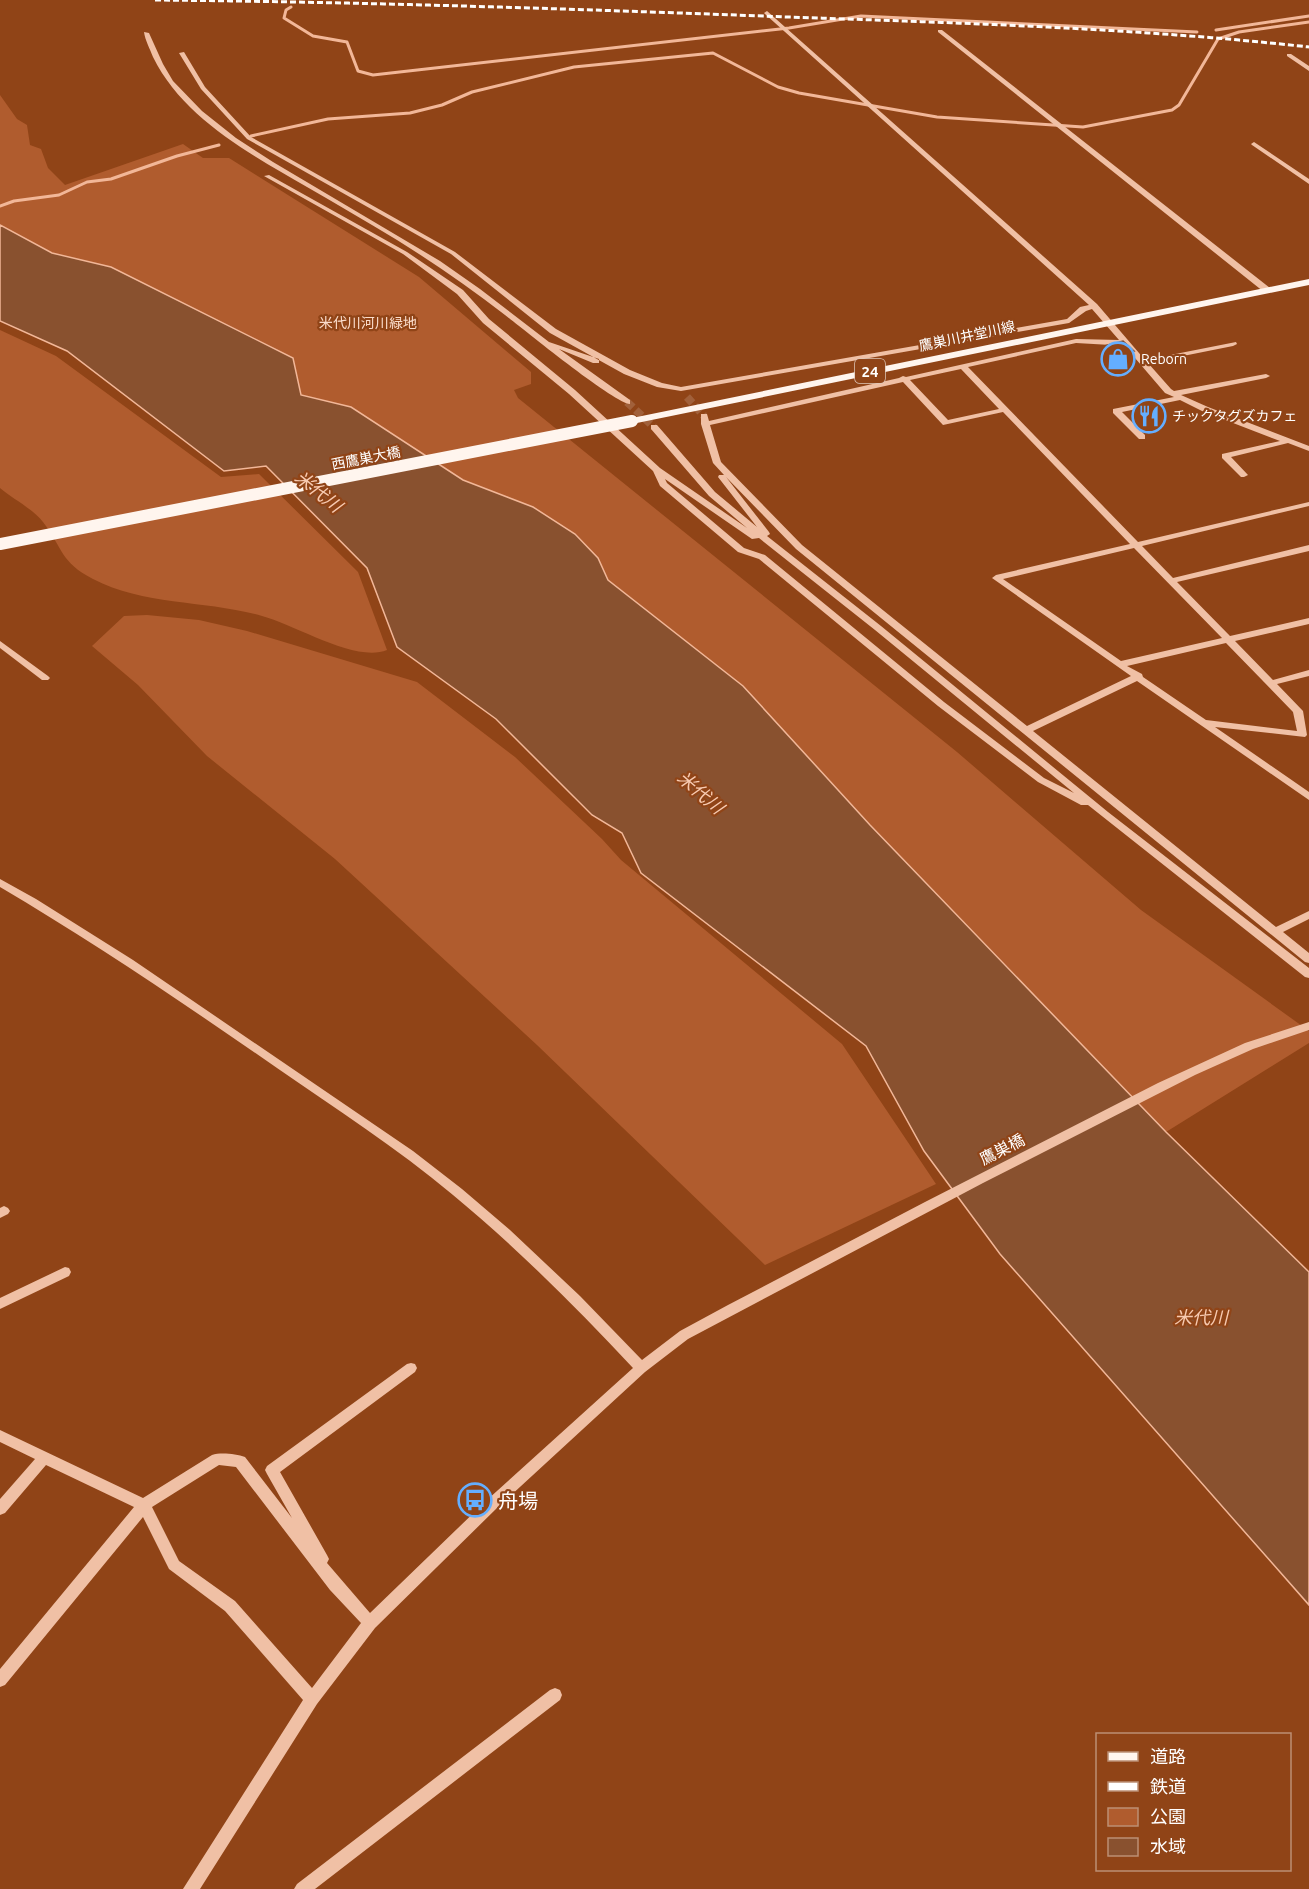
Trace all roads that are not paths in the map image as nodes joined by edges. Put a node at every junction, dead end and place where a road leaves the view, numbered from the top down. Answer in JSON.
{"nodes":[{"id":1,"x":767,"y":13,"type":"dead end"},
{"id":2,"x":940,"y":31,"type":"dead end"},
{"id":3,"x":146,"y":33,"type":"dead end"},
{"id":4,"x":182,"y":53,"type":"dead end"},
{"id":5,"x":1289,"y":55,"type":"dead end"},
{"id":6,"x":1309,"y":69,"type":"edge"},
{"id":7,"x":1254,"y":144,"type":"dead end"},
{"id":8,"x":267,"y":176,"type":"dead end"},
{"id":9,"x":1309,"y":182,"type":"edge"},
{"id":10,"x":1309,"y":282,"type":"edge"},
{"id":11,"x":1267,"y":290,"type":"junction"},
{"id":12,"x":1094,"y":306,"type":"junction"},
{"id":13,"x":1109,"y":322,"type":"junction"},
{"id":14,"x":537,"y":339,"type":"junction"},
{"id":15,"x":1126,"y":341,"type":"junction"},
{"id":16,"x":1233,"y":344,"type":"dead end"},
{"id":17,"x":1144,"y":362,"type":"junction"},
{"id":18,"x":962,"y":366,"type":"junction"},
{"id":19,"x":627,"y":372,"type":"junction"},
{"id":20,"x":1266,"y":376,"type":"dead end"},
{"id":21,"x":903,"y":378,"type":"junction"},
{"id":22,"x":681,"y":389,"type":"junction"},
{"id":23,"x":1175,"y":396,"type":"junction"},
{"id":24,"x":687,"y":397,"type":"tunnel mouth"},
{"id":25,"x":627,"y":402,"type":"tunnel mouth"},
{"id":26,"x":1003,"y":410,"type":"junction"},
{"id":27,"x":632,"y":421,"type":"joint"},
{"id":28,"x":654,"y":428,"type":"tunnel mouth"},
{"id":29,"x":1142,"y":437,"type":"dead end"},
{"id":30,"x":1288,"y":441,"type":"junction"},
{"id":31,"x":1309,"y":449,"type":"edge"},
{"id":32,"x":717,"y":463,"type":"junction"},
{"id":33,"x":657,"y":470,"type":"junction"},
{"id":34,"x":1244,"y":475,"type":"dead end"},
{"id":35,"x":1309,"y":504,"type":"edge"},
{"id":36,"x":0,"y":544,"type":"edge"},
{"id":37,"x":1137,"y":544,"type":"junction"},
{"id":38,"x":776,"y":548,"type":"junction"},
{"id":39,"x":1309,"y":548,"type":"edge"},
{"id":40,"x":1171,"y":581,"type":"junction"},
{"id":41,"x":1309,"y":621,"type":"edge"},
{"id":42,"x":1228,"y":640,"type":"junction"},
{"id":43,"x":0,"y":644,"type":"edge"},
{"id":44,"x":0,"y":653,"type":"edge"},
{"id":45,"x":1122,"y":664,"type":"junction"},
{"id":46,"x":1309,"y":673,"type":"edge"},
{"id":47,"x":1139,"y":676,"type":"junction"},
{"id":48,"x":1270,"y":683,"type":"junction"},
{"id":49,"x":1206,"y":723,"type":"junction"},
{"id":50,"x":1027,"y":730,"type":"junction"},
{"id":51,"x":1309,"y":797,"type":"edge"},
{"id":52,"x":1105,"y":814,"type":"junction"},
{"id":53,"x":0,"y":882,"type":"edge"},
{"id":54,"x":1309,"y":915,"type":"edge"},
{"id":55,"x":1276,"y":931,"type":"junction"},
{"id":56,"x":1309,"y":959,"type":"edge"},
{"id":57,"x":1309,"y":974,"type":"edge"},
{"id":58,"x":1309,"y":1026,"type":"edge"},
{"id":59,"x":65,"y":1272,"type":"dead end"},
{"id":60,"x":0,"y":1304,"type":"edge"},
{"id":61,"x":411,"y":1368,"type":"dead end"},
{"id":62,"x":641,"y":1368,"type":"junction"},
{"id":63,"x":0,"y":1436,"type":"edge"},
{"id":64,"x":44,"y":1458,"type":"junction"},
{"id":65,"x":144,"y":1505,"type":"junction"},
{"id":66,"x":0,"y":1509,"type":"edge"},
{"id":67,"x":335,"y":1585,"type":"junction"},
{"id":68,"x":370,"y":1623,"type":"junction"},
{"id":69,"x":0,"y":1680,"type":"edge"},
{"id":70,"x":555,"y":1695,"type":"dead end"},
{"id":71,"x":312,"y":1699,"type":"junction"},
{"id":72,"x":191,"y":1889,"type":"edge"},
{"id":73,"x":302,"y":1889,"type":"edge"}],
"edges":[{"from":1,"to":12,"type":"street"},
{"from":2,"to":11,"type":"street"},
{"from":3,"to":14,"type":"street"},
{"from":4,"to":19,"type":"street"},
{"from":5,"to":6,"type":"street"},
{"from":7,"to":9,"type":"street"},
{"from":8,"to":33,"type":"street"},
{"from":10,"to":11,"type":"main road","name":"鷹巣川井堂川線","number":"24"},
{"from":11,"to":13,"type":"main road","name":"鷹巣川井堂川線","number":"24"},
{"from":12,"to":13,"type":"street"},
{"from":12,"to":22,"type":"street"},
{"from":13,"to":15,"type":"street"},
{"from":13,"to":27,"type":"main road","name":"鷹巣川井堂川線","number":"24"},
{"from":14,"to":19,"type":"street"},
{"from":14,"to":25,"type":"street"},
{"from":15,"to":17,"type":"street"},
{"from":15,"to":18,"type":"street"},
{"from":16,"to":17,"type":"street"},
{"from":17,"to":23,"type":"street"},
{"from":18,"to":21,"type":"street"},
{"from":18,"to":26,"type":"street"},
{"from":19,"to":22,"type":"street"},
{"from":20,"to":23,"type":"street"},
{"from":21,"to":26,"type":"street"},
{"from":21,"to":32,"type":"street"},
{"from":22,"to":24,"type":"street"},
{"from":23,"to":29,"type":"street"},
{"from":23,"to":30,"type":"street"},
{"from":26,"to":37,"type":"street"},
{"from":27,"to":36,"type":"main road","name":"西鷹巣大橋","number":"24","bridge":true},
{"from":28,"to":38,"type":"street"},
{"from":30,"to":31,"type":"street"},
{"from":30,"to":34,"type":"street"},
{"from":32,"to":38,"type":"street"},
{"from":32,"to":50,"type":"street"},
{"from":33,"to":38,"type":"street"},
{"from":33,"to":52,"type":"street"},
{"from":35,"to":37,"type":"street"},
{"from":37,"to":40,"type":"street"},
{"from":37,"to":45,"type":"street"},
{"from":38,"to":52,"type":"street"},
{"from":39,"to":40,"type":"street"},
{"from":40,"to":42,"type":"street"},
{"from":41,"to":42,"type":"street"},
{"from":42,"to":45,"type":"street"},
{"from":42,"to":48,"type":"street"},
{"from":43,"to":44,"type":"street"},
{"from":45,"to":47,"type":"street"},
{"from":46,"to":48,"type":"street"},
{"from":47,"to":49,"type":"street"},
{"from":47,"to":50,"type":"street"},
{"from":48,"to":49,"type":"street"},
{"from":49,"to":51,"type":"street"},
{"from":50,"to":55,"type":"street"},
{"from":52,"to":57,"type":"street"},
{"from":53,"to":62,"type":"street"},
{"from":54,"to":55,"type":"street"},
{"from":55,"to":56,"type":"street"},
{"from":58,"to":62,"type":"street","name":"鷹巣橋"},
{"from":59,"to":60,"type":"street"},
{"from":61,"to":67,"type":"street"},
{"from":62,"to":68,"type":"street","name":"鷹巣橋"},
{"from":63,"to":64,"type":"street"},
{"from":64,"to":65,"type":"street"},
{"from":64,"to":66,"type":"street"},
{"from":65,"to":67,"type":"street"},
{"from":65,"to":69,"type":"street"},
{"from":65,"to":71,"type":"street"},
{"from":67,"to":68,"type":"street"},
{"from":68,"to":71,"type":"street","name":"鷹巣橋"},
{"from":70,"to":73,"type":"street"},
{"from":71,"to":72,"type":"street","name":"鷹巣橋"}]}
